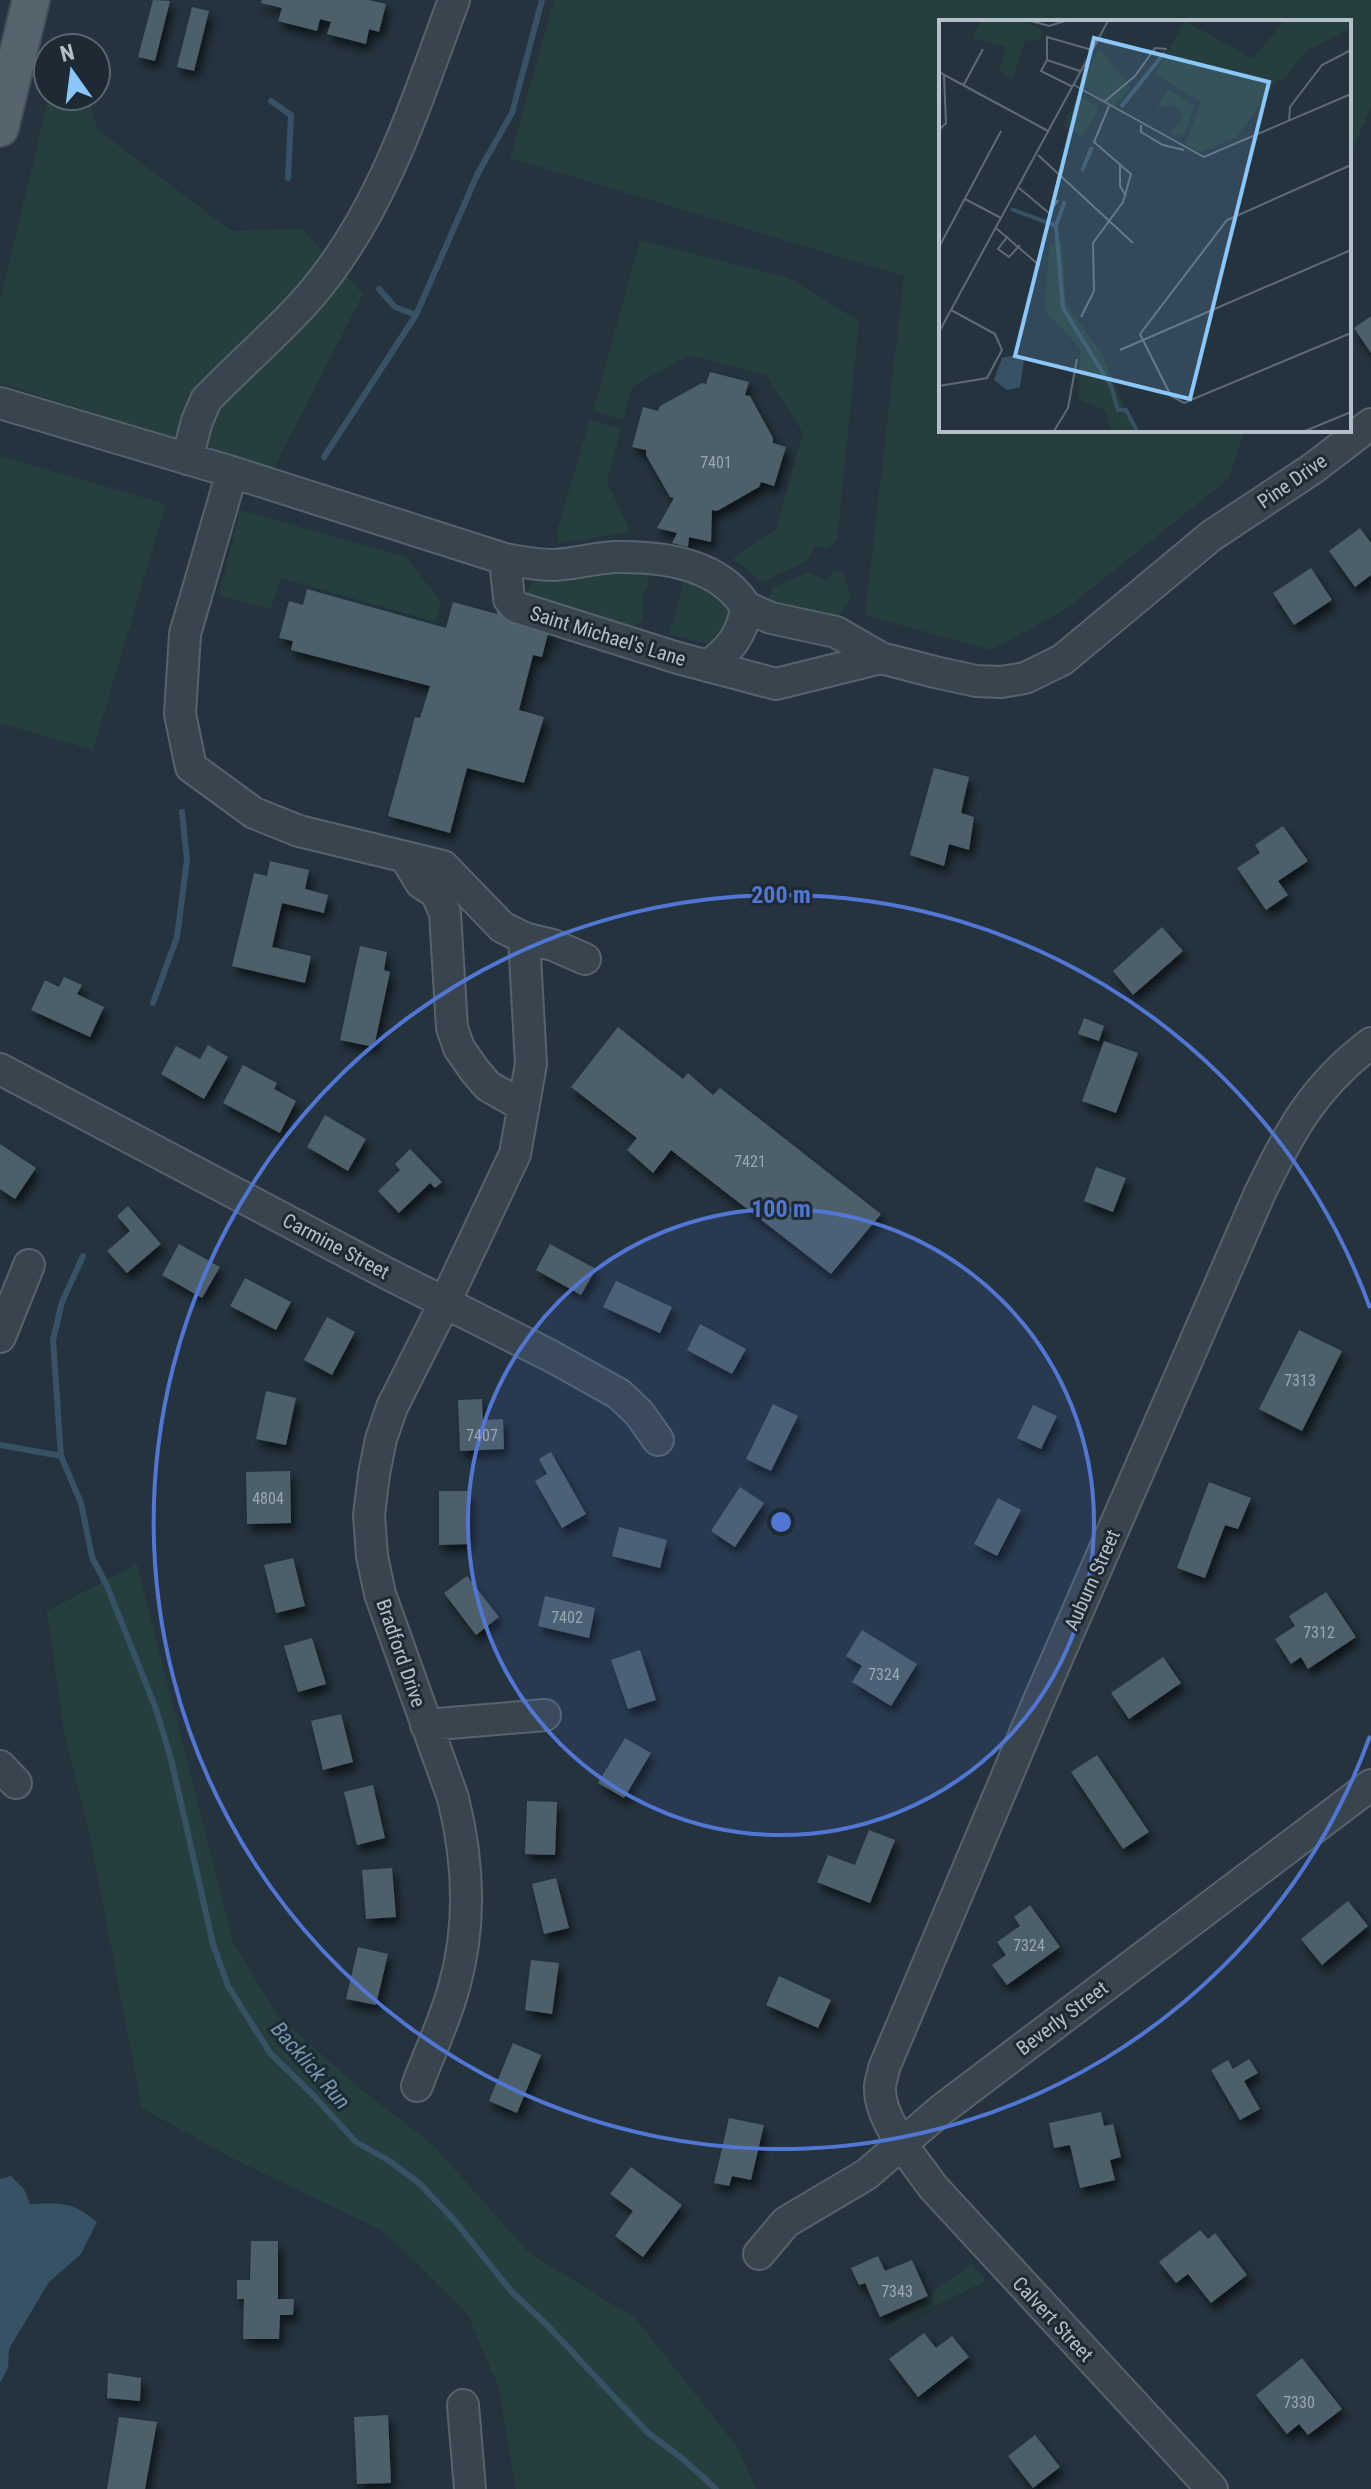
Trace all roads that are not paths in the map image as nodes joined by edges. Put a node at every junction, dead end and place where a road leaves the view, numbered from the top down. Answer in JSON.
{"nodes":[{"id":1,"x":31,"y":0,"type":"edge"},
{"id":2,"x":454,"y":0,"type":"edge"},
{"id":3,"x":2,"y":107,"type":"edge"},
{"id":4,"x":0,"y":403,"type":"edge"},
{"id":5,"x":1371,"y":424,"type":"edge"},
{"id":6,"x":187,"y":459,"type":"junction"},
{"id":7,"x":232,"y":472,"type":"junction"},
{"id":8,"x":505,"y":559,"type":"junction"},
{"id":9,"x":746,"y":607,"type":"junction"},
{"id":10,"x":881,"y":658,"type":"junction"},
{"id":11,"x":707,"y":666,"type":"junction"},
{"id":12,"x":405,"y":857,"type":"junction"},
{"id":13,"x":524,"y":938,"type":"junction"},
{"id":14,"x":585,"y":959,"type":"dead end"},
{"id":15,"x":1371,"y":1043,"type":"edge"},
{"id":16,"x":0,"y":1069,"type":"edge"},
{"id":17,"x":523,"y":1106,"type":"junction"},
{"id":18,"x":29,"y":1265,"type":"dead end"},
{"id":19,"x":445,"y":1302,"type":"junction"},
{"id":20,"x":0,"y":1337,"type":"edge"},
{"id":21,"x":658,"y":1440,"type":"dead end"},
{"id":22,"x":545,"y":1715,"type":"dead end"},
{"id":23,"x":426,"y":1725,"type":"junction"},
{"id":24,"x":1371,"y":1785,"type":"edge"},
{"id":25,"x":417,"y":2086,"type":"dead end"},
{"id":26,"x":902,"y":2143,"type":"junction"},
{"id":27,"x":759,"y":2254,"type":"dead end"},
{"id":28,"x":463,"y":2405,"type":"dead end"},
{"id":29,"x":470,"y":2489,"type":"edge"},
{"id":30,"x":1212,"y":2489,"type":"edge"}],
"edges":[{"from":1,"to":3,"type":"main road"},
{"from":2,"to":6,"type":"street"},
{"from":4,"to":6,"type":"street"},
{"from":5,"to":10,"type":"street","name":"Pine Drive"},
{"from":6,"to":7,"type":"street"},
{"from":7,"to":8,"type":"street"},
{"from":7,"to":12,"type":"street"},
{"from":8,"to":9,"type":"street"},
{"from":8,"to":11,"type":"street","name":"Saint Michael's Lane"},
{"from":9,"to":10,"type":"street"},
{"from":9,"to":11,"type":"street","name":"Saint Michael's Lane"},
{"from":10,"to":11,"type":"street"},
{"from":12,"to":13,"type":"street"},
{"from":12,"to":17,"type":"street"},
{"from":13,"to":14,"type":"street"},
{"from":13,"to":17,"type":"street","name":"Bradford Drive"},
{"from":15,"to":26,"type":"street","name":"Auburn Street"},
{"from":16,"to":19,"type":"street","name":"Carmine Street"},
{"from":17,"to":19,"type":"street","name":"Bradford Drive"},
{"from":18,"to":20,"type":"street"},
{"from":19,"to":21,"type":"street","name":"Carmine Street"},
{"from":19,"to":23,"type":"street","name":"Bradford Drive"},
{"from":22,"to":23,"type":"street"},
{"from":23,"to":25,"type":"street","name":"Bradford Drive"},
{"from":24,"to":26,"type":"street","name":"Beverly Street"},
{"from":26,"to":27,"type":"street","name":"Beverly Street"},
{"from":26,"to":30,"type":"street","name":"Calvert Street"},
{"from":28,"to":29,"type":"street"}]}
